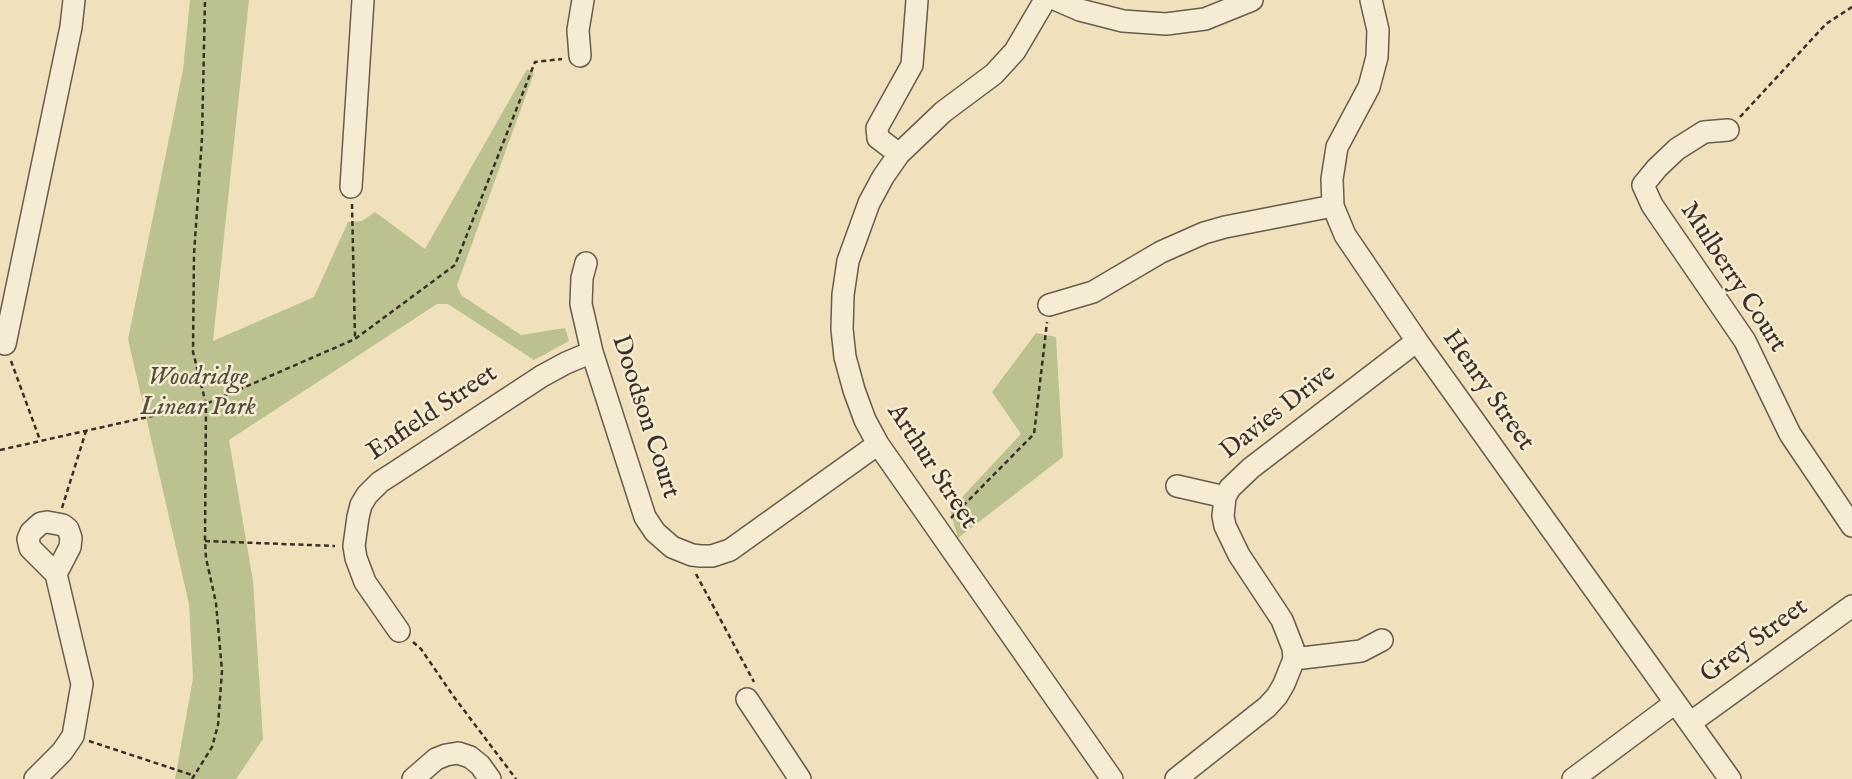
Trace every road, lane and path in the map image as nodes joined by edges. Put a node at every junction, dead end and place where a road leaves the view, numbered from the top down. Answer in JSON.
{"nodes":[{"id":1,"x":74,"y":0,"type":"edge"},
{"id":2,"x":205,"y":0,"type":"edge"},
{"id":3,"x":363,"y":0,"type":"edge"},
{"id":4,"x":583,"y":0,"type":"edge"},
{"id":5,"x":917,"y":0,"type":"edge"},
{"id":6,"x":1045,"y":0,"type":"edge"},
{"id":7,"x":1057,"y":0,"type":"edge"},
{"id":8,"x":1252,"y":0,"type":"edge"},
{"id":9,"x":1371,"y":0,"type":"edge"},
{"id":10,"x":1852,"y":8,"type":"edge"},
{"id":11,"x":580,"y":56,"type":"joint"},
{"id":12,"x":1728,"y":130,"type":"joint"},
{"id":13,"x":899,"y":154,"type":"junction"},
{"id":14,"x":351,"y":187,"type":"joint"},
{"id":15,"x":1333,"y":206,"type":"junction"},
{"id":16,"x":586,"y":263,"type":"dead end"},
{"id":17,"x":1049,"y":305,"type":"joint"},
{"id":18,"x":355,"y":339,"type":"junction"},
{"id":19,"x":1417,"y":341,"type":"junction"},
{"id":20,"x":5,"y":344,"type":"joint"},
{"id":21,"x":592,"y":352,"type":"junction"},
{"id":22,"x":206,"y":404,"type":"junction"},
{"id":23,"x":86,"y":431,"type":"junction"},
{"id":24,"x":40,"y":441,"type":"junction"},
{"id":25,"x":878,"y":444,"type":"junction"},
{"id":26,"x":0,"y":450,"type":"edge"},
{"id":27,"x":1177,"y":486,"type":"dead end"},
{"id":28,"x":1225,"y":497,"type":"junction"},
{"id":29,"x":58,"y":523,"type":"junction"},
{"id":30,"x":953,"y":526,"type":"dead end"},
{"id":31,"x":1852,"y":526,"type":"edge"},
{"id":32,"x":205,"y":541,"type":"junction"},
{"id":33,"x":341,"y":546,"type":"dead end"},
{"id":34,"x":56,"y":573,"type":"junction"},
{"id":35,"x":704,"y":573,"type":"dead end"},
{"id":36,"x":1852,"y":606,"type":"edge"},
{"id":37,"x":399,"y":631,"type":"joint"},
{"id":38,"x":1381,"y":640,"type":"dead end"},
{"id":39,"x":1294,"y":659,"type":"junction"},
{"id":40,"x":751,"y":691,"type":"joint"},
{"id":41,"x":1675,"y":703,"type":"junction"},
{"id":42,"x":1690,"y":723,"type":"junction"},
{"id":43,"x":72,"y":736,"type":"junction"},
{"id":44,"x":193,"y":777,"type":"edge"},
{"id":45,"x":34,"y":779,"type":"edge"},
{"id":46,"x":413,"y":779,"type":"edge"},
{"id":47,"x":490,"y":779,"type":"edge"},
{"id":48,"x":516,"y":779,"type":"edge"},
{"id":49,"x":800,"y":779,"type":"edge"},
{"id":50,"x":1112,"y":779,"type":"edge"},
{"id":51,"x":1176,"y":779,"type":"edge"},
{"id":52,"x":1573,"y":779,"type":"edge"},
{"id":53,"x":1730,"y":779,"type":"edge"}],
"edges":[{"from":1,"to":20,"type":"street"},
{"from":2,"to":22,"type":"path"},
{"from":3,"to":14,"type":"street"},
{"from":4,"to":11,"type":"street"},
{"from":5,"to":13,"type":"street"},
{"from":6,"to":13,"type":"street","name":"Arthur Street"},
{"from":7,"to":8,"type":"street"},
{"from":9,"to":15,"type":"street","name":"Henry Street"},
{"from":10,"to":12,"type":"path"},
{"from":11,"to":18,"type":"path"},
{"from":12,"to":31,"type":"street","name":"Mulberry Court"},
{"from":13,"to":25,"type":"street","name":"Arthur Street"},
{"from":14,"to":18,"type":"path"},
{"from":15,"to":17,"type":"street"},
{"from":15,"to":19,"type":"street","name":"Henry Street"},
{"from":16,"to":21,"type":"street","name":"Doodson Court"},
{"from":17,"to":30,"type":"path"},
{"from":18,"to":22,"type":"path"},
{"from":19,"to":28,"type":"street","name":"Davies Drive"},
{"from":19,"to":41,"type":"street","name":"Henry Street"},
{"from":20,"to":24,"type":"path"},
{"from":21,"to":25,"type":"street","name":"Doodson Court"},
{"from":21,"to":37,"type":"street","name":"Enfield Street"},
{"from":22,"to":23,"type":"path"},
{"from":22,"to":32,"type":"path"},
{"from":23,"to":24,"type":"path"},
{"from":23,"to":29,"type":"path"},
{"from":24,"to":26,"type":"path"},
{"from":25,"to":50,"type":"street","name":"Arthur Street"},
{"from":27,"to":28,"type":"street"},
{"from":28,"to":39,"type":"street","name":"Davies Drive"},
{"from":29,"to":34,"type":"street"},
{"from":29,"to":34,"type":"street"},
{"from":32,"to":33,"type":"path"},
{"from":32,"to":44,"type":"path"},
{"from":34,"to":43,"type":"street"},
{"from":35,"to":40,"type":"path"},
{"from":36,"to":42,"type":"street","name":"Grey Street"},
{"from":37,"to":48,"type":"path"},
{"from":38,"to":39,"type":"street"},
{"from":39,"to":51,"type":"street"},
{"from":40,"to":49,"type":"street"},
{"from":41,"to":42,"type":"street","name":"Henry Street"},
{"from":41,"to":52,"type":"street"},
{"from":42,"to":53,"type":"street","name":"Henry Street"},
{"from":43,"to":44,"type":"path"},
{"from":43,"to":45,"type":"street"},
{"from":46,"to":47,"type":"street"}]}
